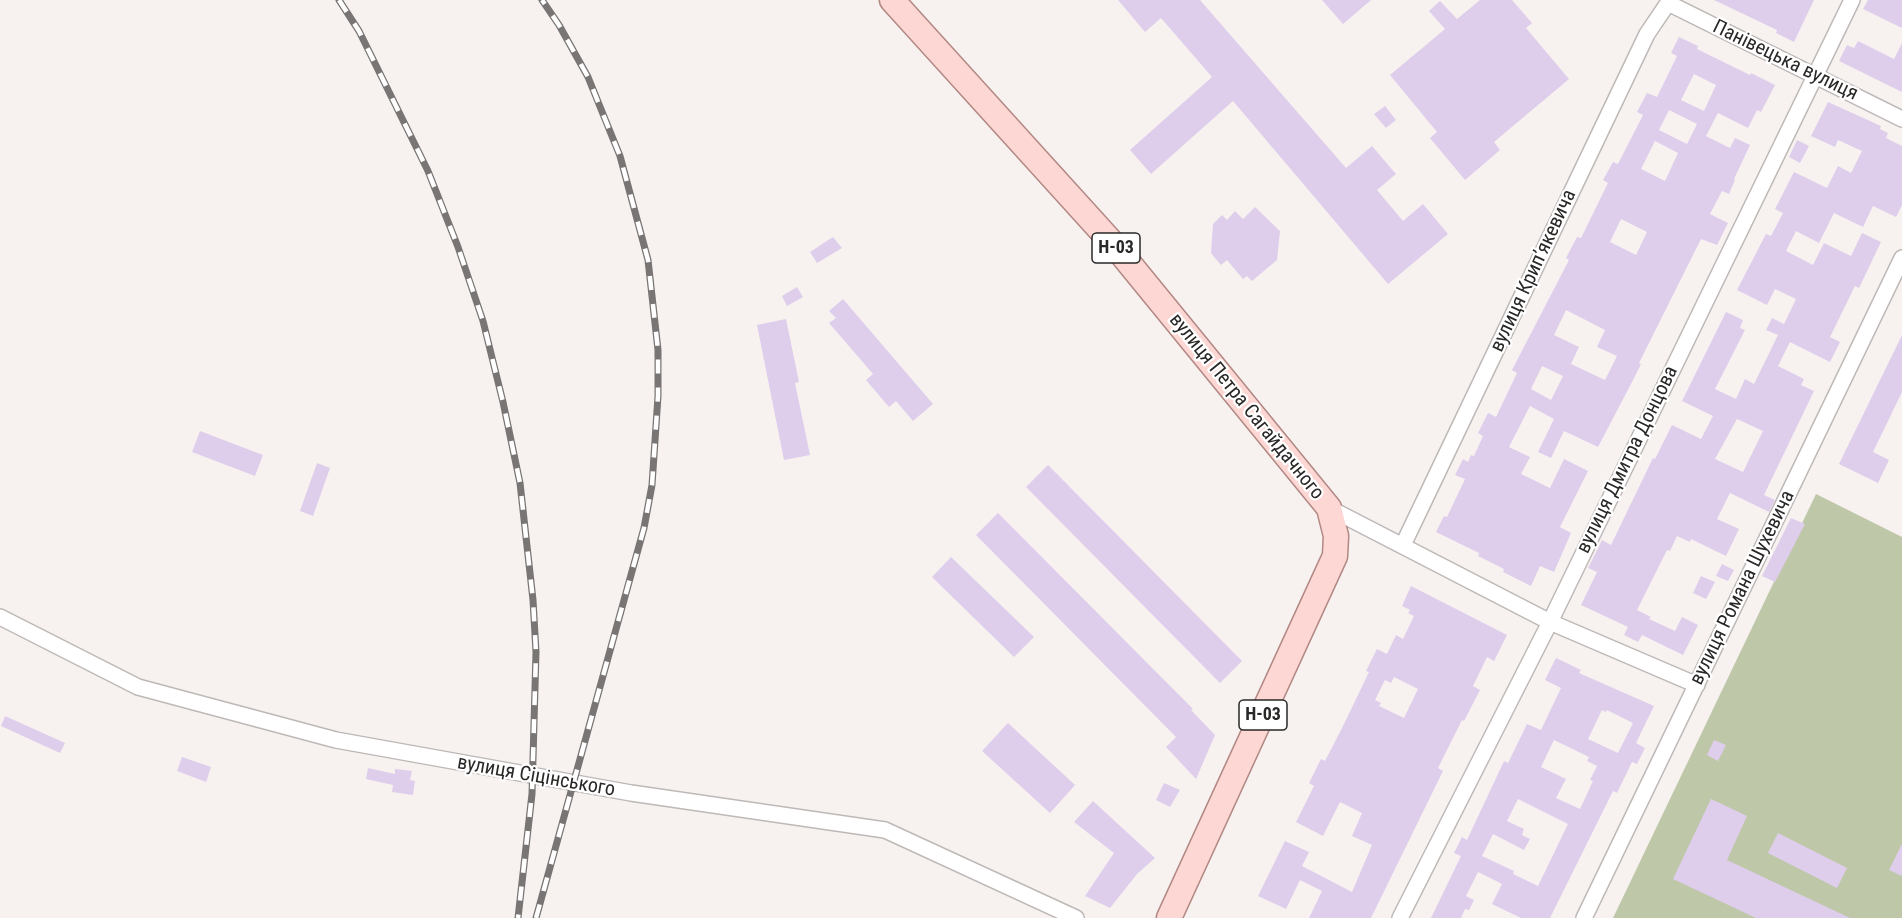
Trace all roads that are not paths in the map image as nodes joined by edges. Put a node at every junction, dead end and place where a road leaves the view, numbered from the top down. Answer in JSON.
{"nodes":[{"id":1,"x":892,"y":0,"type":"edge"},
{"id":2,"x":1852,"y":0,"type":"edge"},
{"id":3,"x":1669,"y":2,"type":"edge"},
{"id":4,"x":1815,"y":75,"type":"junction"},
{"id":5,"x":1902,"y":119,"type":"edge"},
{"id":6,"x":1902,"y":258,"type":"edge"},
{"id":7,"x":1329,"y":508,"type":"junction"},
{"id":8,"x":1403,"y":545,"type":"junction"},
{"id":9,"x":0,"y":618,"type":"edge"},
{"id":10,"x":1550,"y":622,"type":"junction"},
{"id":11,"x":1697,"y":685,"type":"junction"},
{"id":12,"x":1076,"y":918,"type":"edge"},
{"id":13,"x":1169,"y":918,"type":"edge"},
{"id":14,"x":1400,"y":918,"type":"edge"},
{"id":15,"x":1584,"y":918,"type":"edge"}],
"edges":[{"from":1,"to":7,"type":"main road","name":"вулиця Петра Сагайдачного","number":"Н-03"},
{"from":2,"to":4,"type":"street","name":"вулиця Дмитра Донцова"},
{"from":3,"to":4,"type":"street","name":"Панівецька вулиця"},
{"from":3,"to":8,"type":"street","name":"вулиця Крипʼякевича"},
{"from":4,"to":5,"type":"street","name":"Панівецька вулиця"},
{"from":4,"to":10,"type":"street","name":"вулиця Дмитра Донцова"},
{"from":6,"to":11,"type":"street","name":"вулиця Романа Шухевича"},
{"from":7,"to":8,"type":"street","name":"вулиця Петра Сагайдачного"},
{"from":7,"to":13,"type":"main road","number":"Н-03"},
{"from":8,"to":10,"type":"street","name":"вулиця Петра Сагайдачного"},
{"from":9,"to":12,"type":"street","name":"вулиця Сіцінського"},
{"from":10,"to":11,"type":"street","name":"вулиця Петра Сагайдачного"},
{"from":10,"to":14,"type":"street","name":"вулиця Дмитра Донцова"},
{"from":11,"to":15,"type":"street","name":"вулиця Романа Шухевича"}]}
